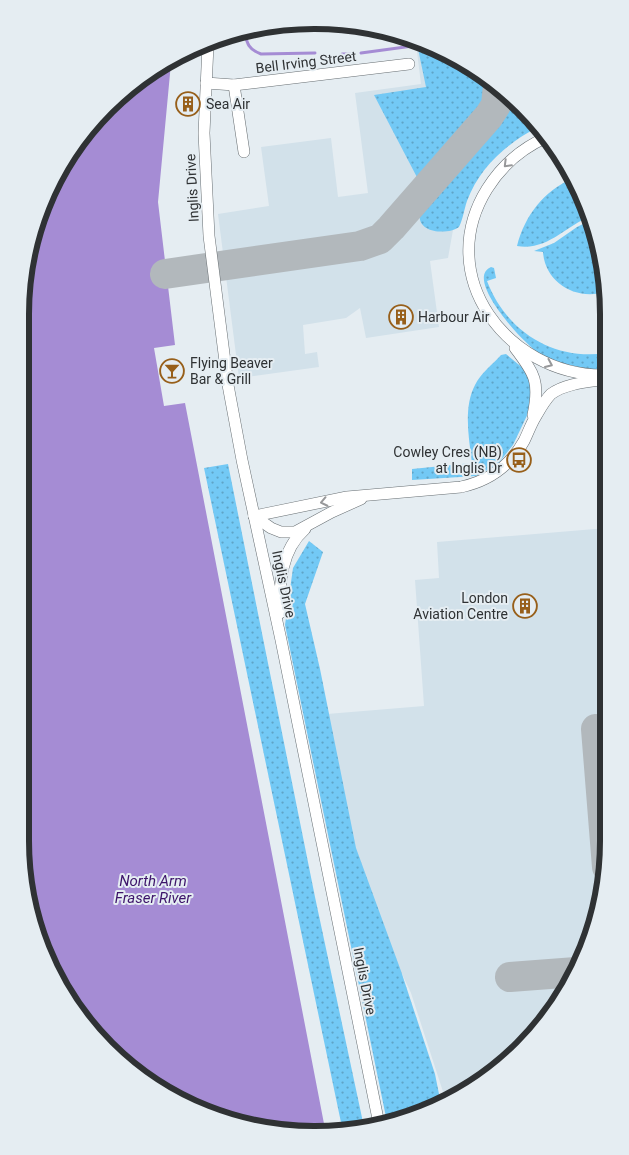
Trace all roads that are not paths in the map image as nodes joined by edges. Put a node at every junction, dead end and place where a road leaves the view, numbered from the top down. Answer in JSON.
{"nodes":[{"id":1,"x":208,"y":50,"type":"edge"},
{"id":2,"x":409,"y":64,"type":"dead end"},
{"id":3,"x":206,"y":83,"type":"junction"},
{"id":4,"x":234,"y":85,"type":"junction"},
{"id":5,"x":541,"y":140,"type":"edge"},
{"id":6,"x":244,"y":152,"type":"dead end"},
{"id":7,"x":508,"y":338,"type":"junction"},
{"id":8,"x":600,"y":376,"type":"edge"},
{"id":9,"x":600,"y":379,"type":"edge"},
{"id":10,"x":531,"y":424,"type":"junction"},
{"id":11,"x":372,"y":495,"type":"junction"},
{"id":12,"x":254,"y":516,"type":"junction"},
{"id":13,"x":310,"y":525,"type":"junction"},
{"id":14,"x":281,"y":640,"type":"junction"},
{"id":15,"x":378,"y":1119,"type":"edge"}],
"edges":[{"from":1,"to":3,"type":"street","name":"Inglis Drive"},
{"from":2,"to":4,"type":"street","name":"Bell Irving Street"},
{"from":3,"to":4,"type":"street","name":"Bell Irving Street"},
{"from":3,"to":12,"type":"street","name":"Inglis Drive"},
{"from":4,"to":6,"type":"street"},
{"from":5,"to":7,"type":"street","one_way":true},
{"from":7,"to":8,"type":"street","one_way":true},
{"from":7,"to":10,"type":"street"},
{"from":9,"to":10,"type":"street"},
{"from":10,"to":11,"type":"street"},
{"from":11,"to":12,"type":"street","one_way":true},
{"from":11,"to":13,"type":"street"},
{"from":12,"to":13,"type":"street"},
{"from":12,"to":14,"type":"street","name":"Inglis Drive"},
{"from":13,"to":14,"type":"street"},
{"from":14,"to":15,"type":"street","name":"Inglis Drive"}]}
